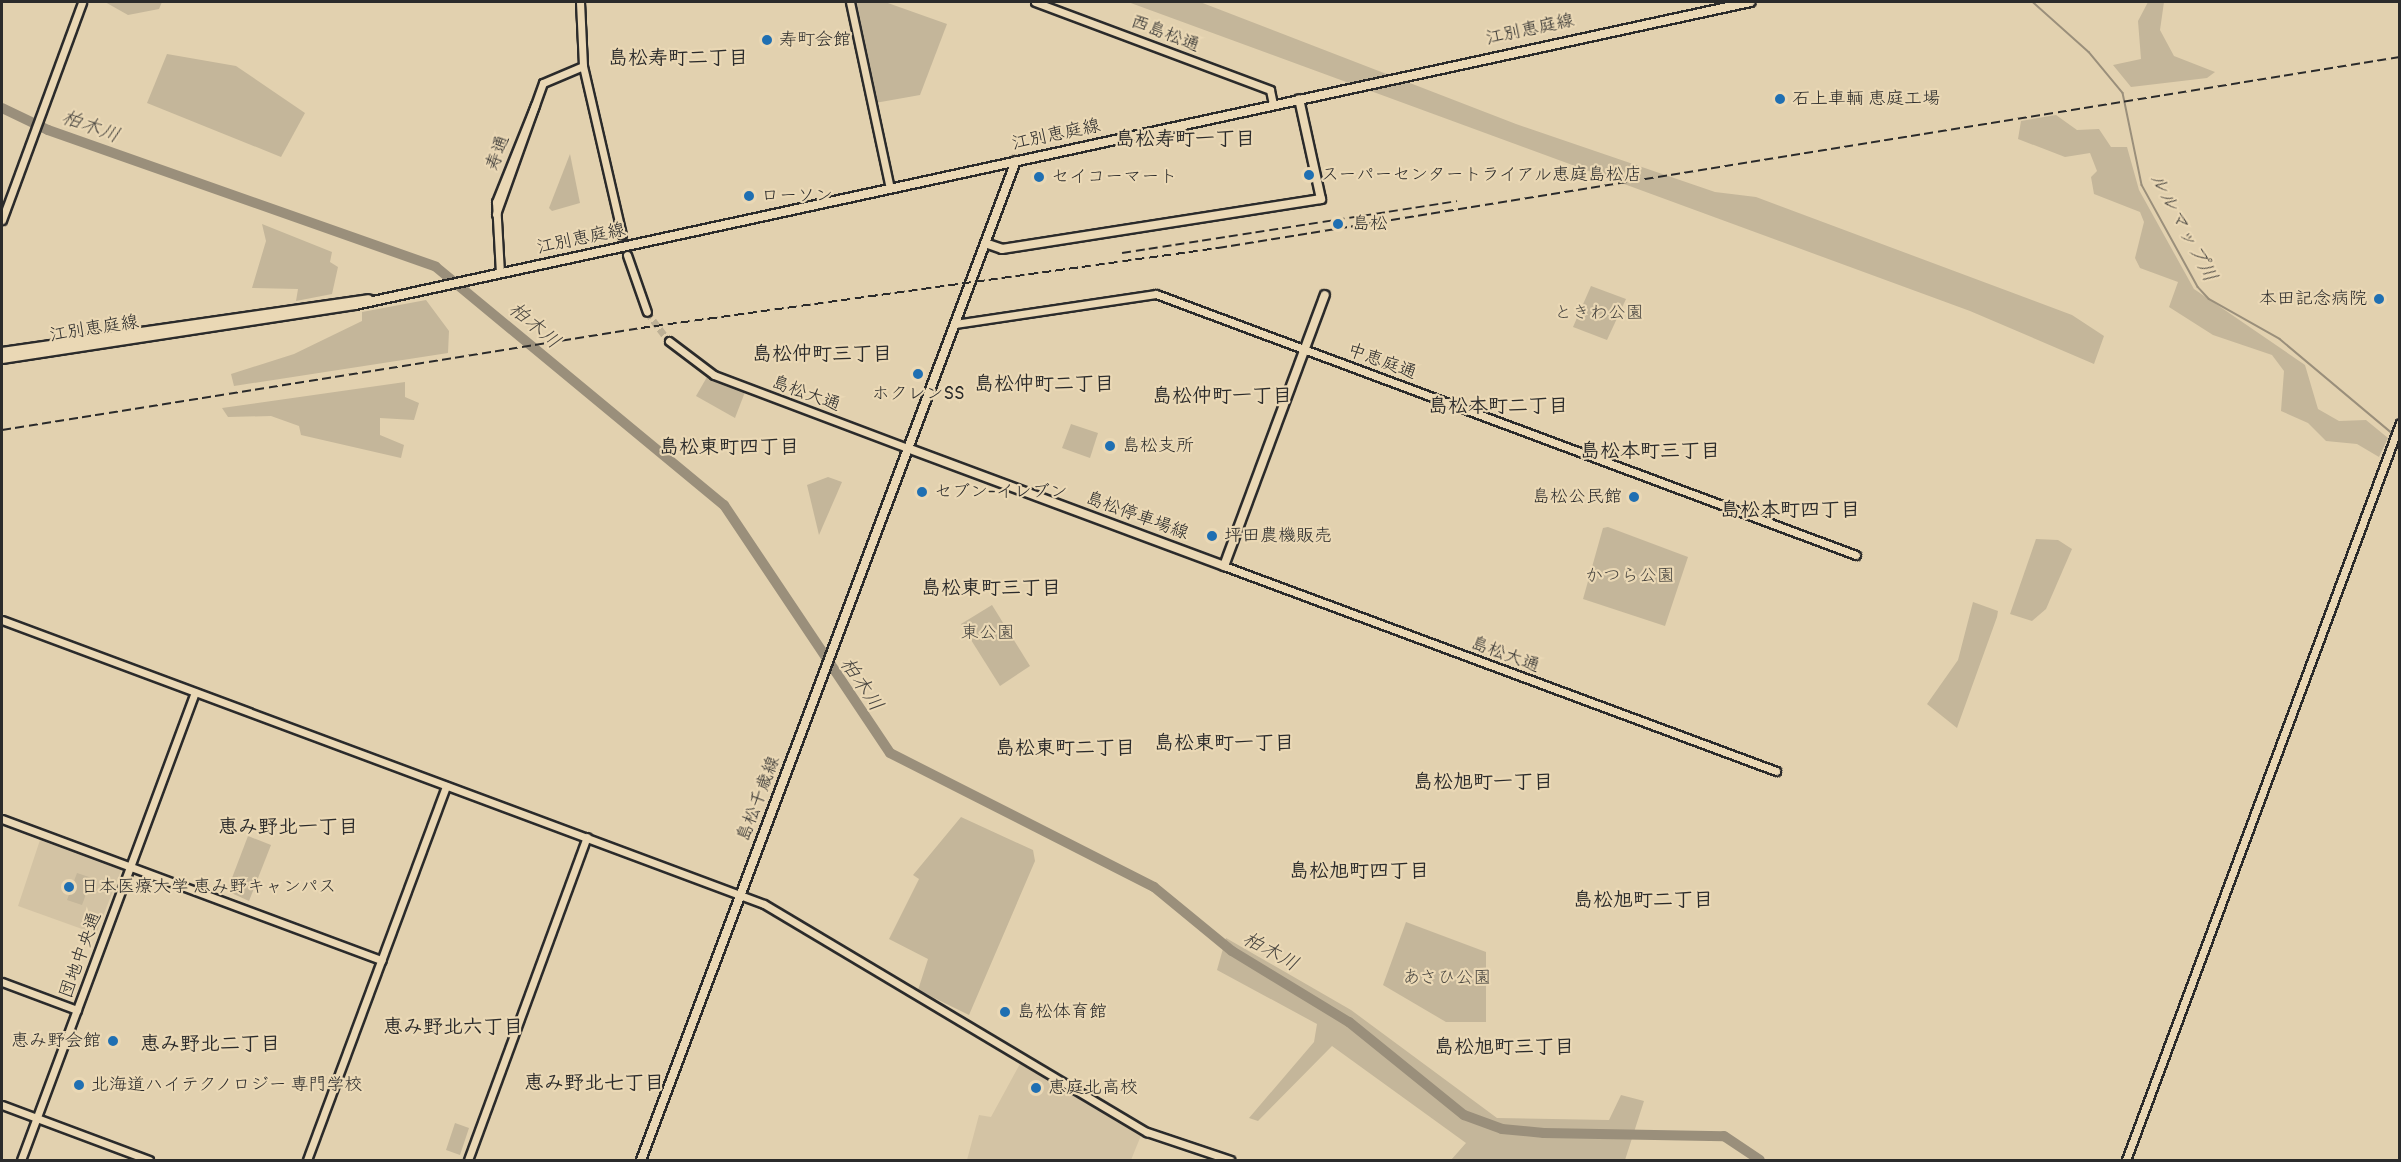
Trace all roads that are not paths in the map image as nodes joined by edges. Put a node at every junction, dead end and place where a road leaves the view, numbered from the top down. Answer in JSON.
{"nodes":[{"id":1,"x":82,"y":2,"type":"edge"},
{"id":2,"x":580,"y":2,"type":"edge"},
{"id":3,"x":850,"y":2,"type":"edge"},
{"id":4,"x":1035,"y":2,"type":"edge"},
{"id":5,"x":1750,"y":2,"type":"edge"},
{"id":6,"x":583,"y":66,"type":"junction"},
{"id":7,"x":1299,"y":99,"type":"junction"},
{"id":8,"x":1273,"y":104,"type":"junction"},
{"id":9,"x":1016,"y":161,"type":"junction"},
{"id":10,"x":890,"y":188,"type":"junction"},
{"id":11,"x":2,"y":220,"type":"edge"},
{"id":12,"x":622,"y":235,"type":"dead end"},
{"id":13,"x":985,"y":243,"type":"junction"},
{"id":14,"x":627,"y":255,"type":"dead end"},
{"id":15,"x":500,"y":273,"type":"junction"},
{"id":16,"x":1325,"y":295,"type":"dead end"},
{"id":17,"x":368,"y":299,"type":"junction"},
{"id":18,"x":647,"y":312,"type":"tunnel mouth"},
{"id":19,"x":955,"y":324,"type":"junction"},
{"id":20,"x":669,"y":341,"type":"tunnel mouth"},
{"id":21,"x":1305,"y":349,"type":"junction"},
{"id":22,"x":2,"y":352,"type":"edge"},
{"id":23,"x":2,"y":359,"type":"edge"},
{"id":24,"x":2398,"y":426,"type":"edge"},
{"id":25,"x":907,"y":448,"type":"junction"},
{"id":26,"x":1856,"y":555,"type":"dead end"},
{"id":27,"x":1224,"y":566,"type":"junction"},
{"id":28,"x":2,"y":620,"type":"edge"},
{"id":29,"x":195,"y":693,"type":"junction"},
{"id":30,"x":1776,"y":771,"type":"dead end"},
{"id":31,"x":446,"y":786,"type":"junction"},
{"id":32,"x":2,"y":819,"type":"edge"},
{"id":33,"x":587,"y":837,"type":"junction"},
{"id":34,"x":130,"y":867,"type":"junction"},
{"id":35,"x":740,"y":895,"type":"junction"},
{"id":36,"x":382,"y":960,"type":"junction"},
{"id":37,"x":2,"y":982,"type":"edge"},
{"id":38,"x":77,"y":1010,"type":"junction"},
{"id":39,"x":2,"y":1106,"type":"edge"},
{"id":40,"x":36,"y":1118,"type":"junction"},
{"id":41,"x":21,"y":1161,"type":"edge"},
{"id":42,"x":149,"y":1161,"type":"edge"},
{"id":43,"x":308,"y":1161,"type":"edge"},
{"id":44,"x":468,"y":1161,"type":"edge"},
{"id":45,"x":641,"y":1161,"type":"edge"},
{"id":46,"x":1230,"y":1161,"type":"edge"},
{"id":47,"x":2126,"y":1161,"type":"edge"}],
"edges":[{"from":1,"to":11,"type":"street"},
{"from":2,"to":6,"type":"street"},
{"from":3,"to":10,"type":"street"},
{"from":4,"to":8,"type":"street","name":"西島松通"},
{"from":5,"to":7,"type":"main road","name":"江別恵庭線"},
{"from":6,"to":12,"type":"street"},
{"from":6,"to":15,"type":"street","name":"寿通"},
{"from":7,"to":8,"type":"main road","name":"江別恵庭線"},
{"from":7,"to":13,"type":"main road"},
{"from":8,"to":9,"type":"main road","name":"江別恵庭線"},
{"from":9,"to":10,"type":"main road","name":"江別恵庭線"},
{"from":9,"to":13,"type":"main road"},
{"from":10,"to":15,"type":"main road","name":"江別恵庭線"},
{"from":13,"to":19,"type":"main road"},
{"from":14,"to":18,"type":"street"},
{"from":15,"to":17,"type":"main road","name":"江別恵庭線"},
{"from":16,"to":21,"type":"main road"},
{"from":17,"to":22,"type":"main road","name":"江別恵庭線"},
{"from":17,"to":23,"type":"main road","name":"江別恵庭線"},
{"from":19,"to":21,"type":"street","name":"中恵庭通"},
{"from":19,"to":25,"type":"main road"},
{"from":20,"to":25,"type":"street","name":"島松大通"},
{"from":21,"to":26,"type":"street","name":"中恵庭通"},
{"from":21,"to":27,"type":"main road"},
{"from":24,"to":47,"type":"street"},
{"from":25,"to":27,"type":"main road","name":"島松停車場線"},
{"from":25,"to":35,"type":"main road","name":"島松千歳線"},
{"from":27,"to":30,"type":"street","name":"島松大通"},
{"from":28,"to":29,"type":"street"},
{"from":29,"to":31,"type":"street"},
{"from":29,"to":34,"type":"street","name":"団地中央通"},
{"from":31,"to":33,"type":"street"},
{"from":31,"to":36,"type":"street"},
{"from":32,"to":34,"type":"street"},
{"from":33,"to":35,"type":"street"},
{"from":33,"to":44,"type":"street"},
{"from":34,"to":36,"type":"street"},
{"from":34,"to":38,"type":"street","name":"団地中央通"},
{"from":35,"to":45,"type":"main road","name":"島松千歳線"},
{"from":35,"to":46,"type":"street"},
{"from":36,"to":43,"type":"street"},
{"from":37,"to":38,"type":"street"},
{"from":38,"to":40,"type":"street","name":"団地中央通"},
{"from":39,"to":40,"type":"street"},
{"from":40,"to":41,"type":"street","name":"団地中央通"},
{"from":40,"to":42,"type":"street"}]}
